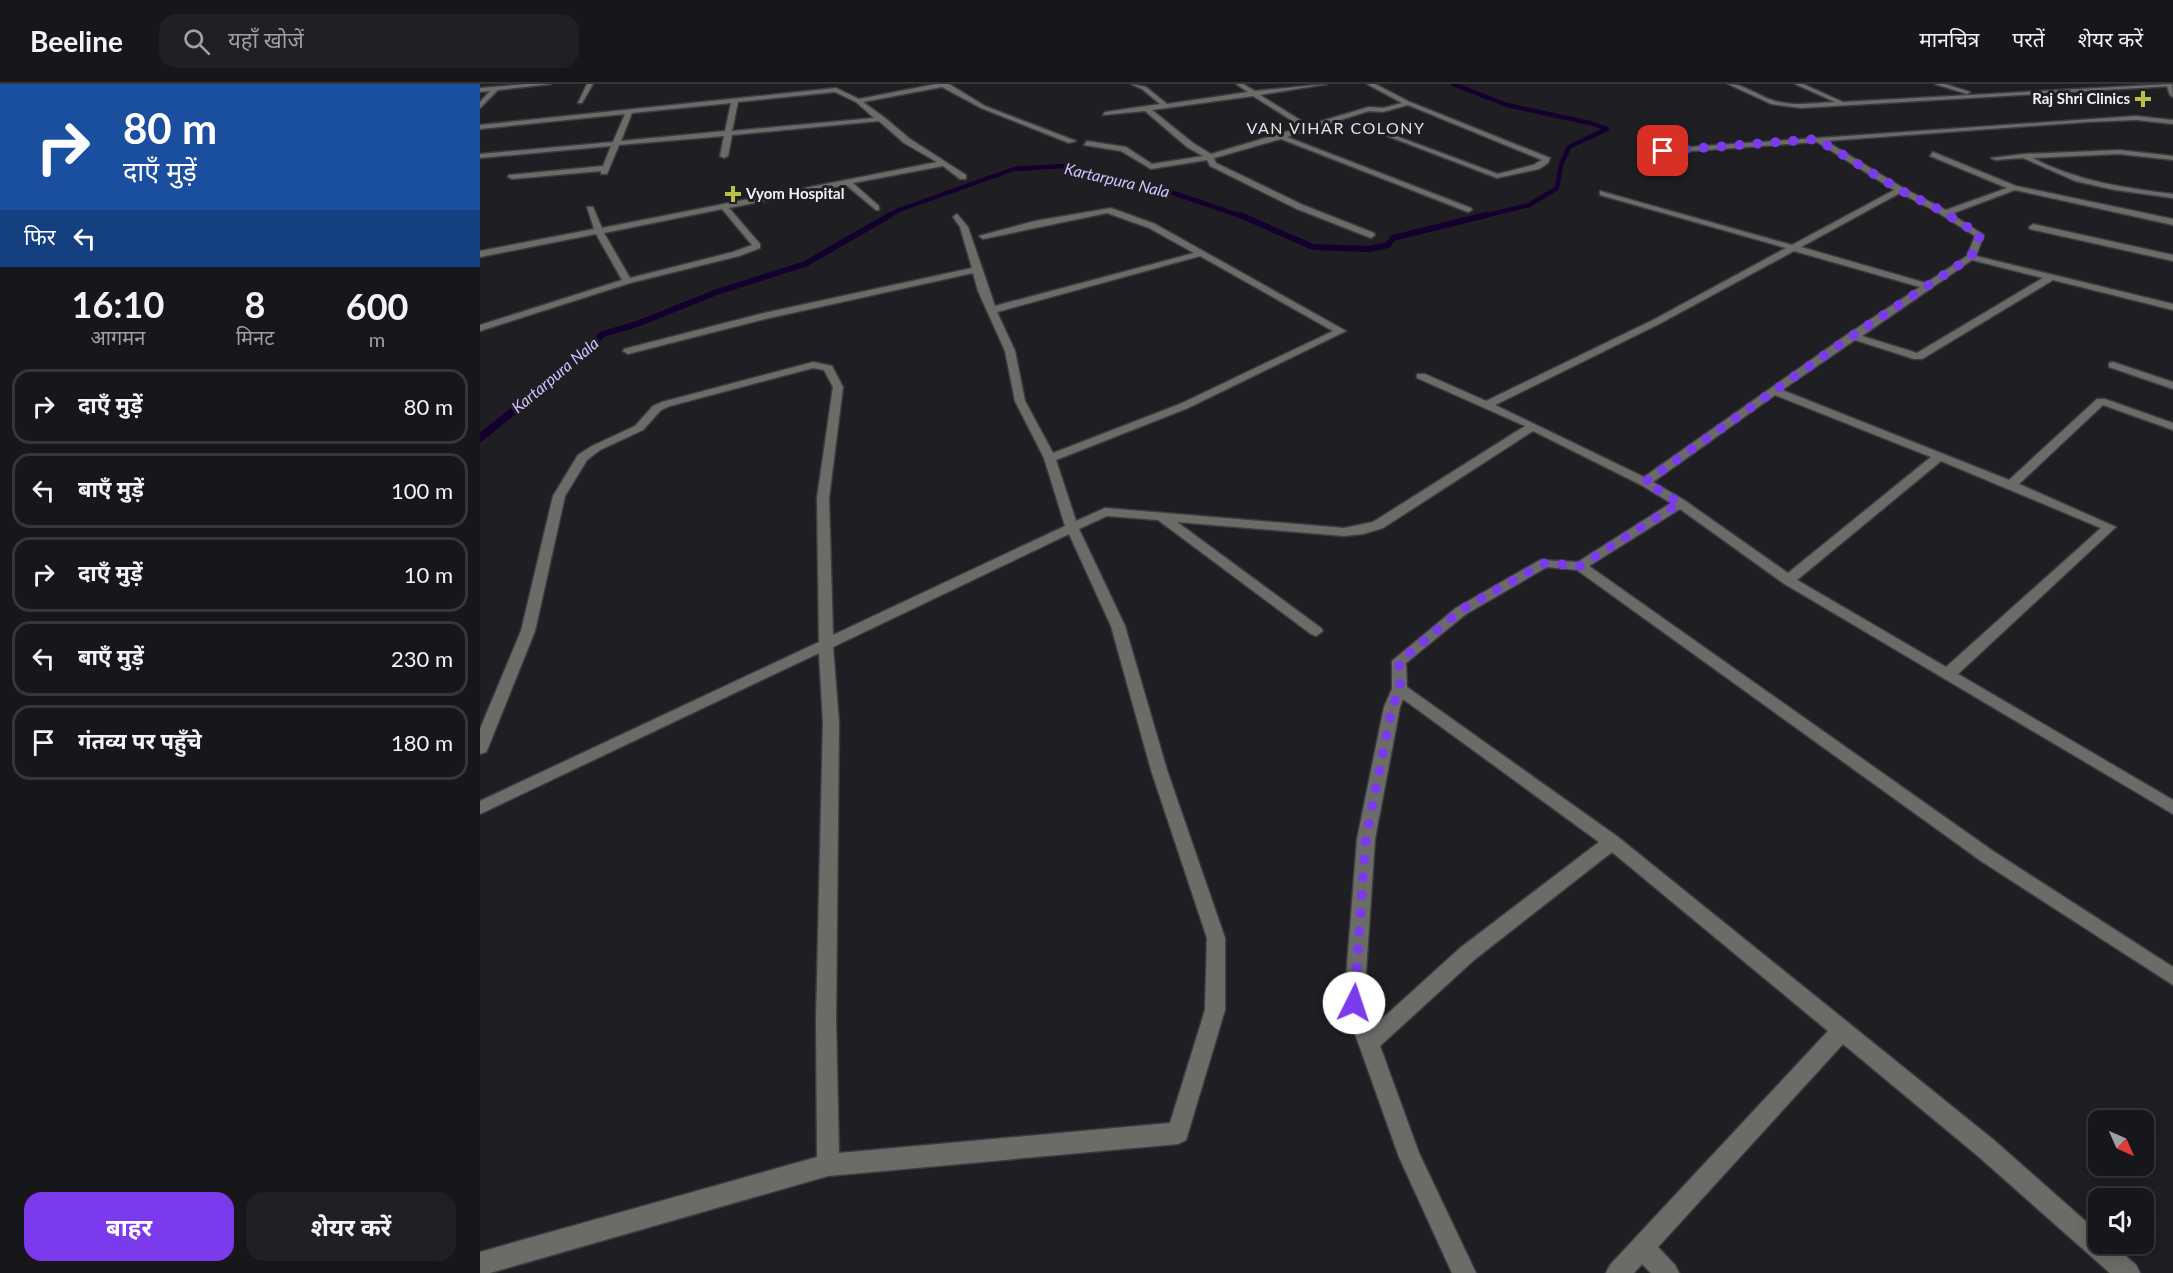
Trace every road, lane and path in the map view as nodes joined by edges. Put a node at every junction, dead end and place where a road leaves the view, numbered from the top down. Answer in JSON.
{"nodes":[{"id":1,"x":548,"y":84,"type":"edge"},
{"id":2,"x":590,"y":84,"type":"edge"},
{"id":3,"x":945,"y":84,"type":"edge"},
{"id":4,"x":1134,"y":84,"type":"edge"},
{"id":5,"x":1239,"y":84,"type":"edge"},
{"id":6,"x":1324,"y":84,"type":"edge"},
{"id":7,"x":1370,"y":84,"type":"edge"},
{"id":8,"x":1731,"y":84,"type":"edge"},
{"id":9,"x":1798,"y":84,"type":"edge"},
{"id":10,"x":1938,"y":84,"type":"edge"},
{"id":11,"x":2034,"y":84,"type":"edge"},
{"id":12,"x":2117,"y":84,"type":"edge"},
{"id":13,"x":2169,"y":85,"type":"edge"},
{"id":14,"x":837,"y":87,"type":"edge"},
{"id":15,"x":2132,"y":87,"type":"junction"},
{"id":16,"x":496,"y":89,"type":"junction"},
{"id":17,"x":480,"y":90,"type":"edge"},
{"id":18,"x":2055,"y":92,"type":"junction"},
{"id":19,"x":1257,"y":94,"type":"junction"},
{"id":20,"x":2173,"y":95,"type":"edge"},
{"id":21,"x":1978,"y":96,"type":"junction"},
{"id":22,"x":735,"y":99,"type":"junction"},
{"id":23,"x":858,"y":101,"type":"junction"},
{"id":24,"x":580,"y":102,"type":"dead end"},
{"id":25,"x":1408,"y":103,"type":"junction"},
{"id":26,"x":1843,"y":103,"type":"junction"},
{"id":27,"x":480,"y":106,"type":"edge"},
{"id":28,"x":1167,"y":107,"type":"junction"},
{"id":29,"x":1148,"y":110,"type":"junction"},
{"id":30,"x":630,"y":111,"type":"junction"},
{"id":31,"x":1105,"y":114,"type":"dead end"},
{"id":32,"x":883,"y":119,"type":"junction"},
{"id":33,"x":2173,"y":122,"type":"edge"},
{"id":34,"x":1359,"y":124,"type":"dead end"},
{"id":35,"x":480,"y":126,"type":"edge"},
{"id":36,"x":1307,"y":127,"type":"junction"},
{"id":37,"x":726,"y":134,"type":"junction"},
{"id":38,"x":1281,"y":137,"type":"junction"},
{"id":39,"x":1817,"y":139,"type":"junction"},
{"id":40,"x":1072,"y":141,"type":"dead end"},
{"id":41,"x":1088,"y":143,"type":"dead end"},
{"id":42,"x":616,"y":144,"type":"junction"},
{"id":43,"x":1663,"y":151,"type":"dead end"},
{"id":44,"x":1933,"y":154,"type":"dead end"},
{"id":45,"x":480,"y":156,"type":"edge"},
{"id":46,"x":724,"y":156,"type":"dead end"},
{"id":47,"x":2024,"y":156,"type":"junction"},
{"id":48,"x":1210,"y":157,"type":"junction"},
{"id":49,"x":1995,"y":158,"type":"dead end"},
{"id":50,"x":2173,"y":158,"type":"edge"},
{"id":51,"x":944,"y":163,"type":"junction"},
{"id":52,"x":512,"y":177,"type":"dead end"},
{"id":53,"x":963,"y":177,"type":"dead end"},
{"id":54,"x":846,"y":182,"type":"junction"},
{"id":55,"x":2014,"y":188,"type":"junction"},
{"id":56,"x":1900,"y":190,"type":"junction"},
{"id":57,"x":1603,"y":193,"type":"dead end"},
{"id":58,"x":2173,"y":196,"type":"edge"},
{"id":59,"x":724,"y":207,"type":"junction"},
{"id":60,"x":876,"y":208,"type":"dead end"},
{"id":61,"x":590,"y":209,"type":"dead end"},
{"id":62,"x":1468,"y":210,"type":"dead end"},
{"id":63,"x":1945,"y":213,"type":"junction"},
{"id":64,"x":957,"y":217,"type":"dead end"},
{"id":65,"x":2173,"y":222,"type":"edge"},
{"id":66,"x":2033,"y":226,"type":"dead end"},
{"id":67,"x":599,"y":231,"type":"junction"},
{"id":68,"x":1371,"y":235,"type":"dead end"},
{"id":69,"x":983,"y":236,"type":"dead end"},
{"id":70,"x":1794,"y":248,"type":"junction"},
{"id":71,"x":1203,"y":253,"type":"junction"},
{"id":72,"x":480,"y":254,"type":"edge"},
{"id":73,"x":1971,"y":257,"type":"junction"},
{"id":74,"x":2173,"y":258,"type":"edge"},
{"id":75,"x":978,"y":269,"type":"junction"},
{"id":76,"x":2051,"y":278,"type":"junction"},
{"id":77,"x":627,"y":281,"type":"junction"},
{"id":78,"x":1926,"y":286,"type":"junction"},
{"id":79,"x":2173,"y":307,"type":"edge"},
{"id":80,"x":992,"y":310,"type":"junction"},
{"id":81,"x":481,"y":324,"type":"edge"},
{"id":82,"x":1852,"y":336,"type":"junction"},
{"id":83,"x":628,"y":351,"type":"dead end"},
{"id":84,"x":2113,"y":365,"type":"dead end"},
{"id":85,"x":1421,"y":376,"type":"dead end"},
{"id":86,"x":2173,"y":386,"type":"edge"},
{"id":87,"x":1774,"y":391,"type":"junction"},
{"id":88,"x":1484,"y":406,"type":"junction"},
{"id":89,"x":1533,"y":426,"type":"junction"},
{"id":90,"x":2173,"y":427,"type":"edge"},
{"id":91,"x":1940,"y":456,"type":"junction"},
{"id":92,"x":1050,"y":458,"type":"junction"},
{"id":93,"x":1645,"y":482,"type":"junction"},
{"id":94,"x":2011,"y":484,"type":"junction"},
{"id":95,"x":1680,"y":503,"type":"junction"},
{"id":96,"x":1161,"y":517,"type":"junction"},
{"id":97,"x":1072,"y":527,"type":"junction"},
{"id":98,"x":1580,"y":566,"type":"junction"},
{"id":99,"x":1788,"y":580,"type":"junction"},
{"id":100,"x":1316,"y":631,"type":"dead end"},
{"id":101,"x":826,"y":645,"type":"junction"},
{"id":102,"x":1948,"y":674,"type":"junction"},
{"id":103,"x":1400,"y":689,"type":"junction"},
{"id":104,"x":480,"y":748,"type":"edge"},
{"id":105,"x":480,"y":808,"type":"edge"},
{"id":106,"x":2173,"y":808,"type":"edge"},
{"id":107,"x":1612,"y":842,"type":"junction"},
{"id":108,"x":2173,"y":977,"type":"edge"},
{"id":109,"x":1842,"y":1031,"type":"junction"},
{"id":110,"x":1369,"y":1043,"type":"junction"},
{"id":111,"x":828,"y":1165,"type":"junction"},
{"id":112,"x":1642,"y":1247,"type":"junction"},
{"id":113,"x":480,"y":1264,"type":"edge"},
{"id":114,"x":1464,"y":1273,"type":"edge"},
{"id":115,"x":1618,"y":1273,"type":"edge"},
{"id":116,"x":1667,"y":1273,"type":"edge"},
{"id":117,"x":2128,"y":1273,"type":"edge"}],
"edges":[{"from":1,"to":16,"type":"street"},
{"from":2,"to":24,"type":"street"},
{"from":3,"to":23,"type":"street"},
{"from":3,"to":40,"type":"street"},
{"from":4,"to":28,"type":"street"},
{"from":5,"to":19,"type":"street"},
{"from":6,"to":19,"type":"street"},
{"from":7,"to":25,"type":"street"},
{"from":8,"to":26,"type":"street"},
{"from":9,"to":26,"type":"street"},
{"from":10,"to":21,"type":"street"},
{"from":11,"to":18,"type":"street"},
{"from":12,"to":15,"type":"street"},
{"from":13,"to":15,"type":"street"},
{"from":13,"to":20,"type":"street"},
{"from":14,"to":22,"type":"street"},
{"from":14,"to":23,"type":"street"},
{"from":15,"to":18,"type":"street"},
{"from":16,"to":17,"type":"street"},
{"from":16,"to":27,"type":"street"},
{"from":18,"to":21,"type":"street"},
{"from":19,"to":28,"type":"street"},
{"from":19,"to":36,"type":"street"},
{"from":21,"to":26,"type":"street"},
{"from":22,"to":30,"type":"street"},
{"from":22,"to":37,"type":"street"},
{"from":23,"to":32,"type":"street"},
{"from":25,"to":34,"type":"street"},
{"from":25,"to":36,"type":"street"},
{"from":28,"to":29,"type":"street"},
{"from":29,"to":31,"type":"street"},
{"from":29,"to":48,"type":"street"},
{"from":30,"to":35,"type":"street"},
{"from":30,"to":42,"type":"street"},
{"from":32,"to":37,"type":"street"},
{"from":32,"to":51,"type":"street"},
{"from":33,"to":39,"type":"street"},
{"from":36,"to":38,"type":"street"},
{"from":37,"to":42,"type":"street"},
{"from":37,"to":46,"type":"street"},
{"from":38,"to":48,"type":"street"},
{"from":38,"to":62,"type":"street"},
{"from":39,"to":43,"type":"street"},
{"from":39,"to":56,"type":"street"},
{"from":41,"to":48,"type":"street"},
{"from":42,"to":45,"type":"street"},
{"from":42,"to":52,"type":"street"},
{"from":44,"to":55,"type":"street"},
{"from":47,"to":49,"type":"street"},
{"from":47,"to":50,"type":"street"},
{"from":47,"to":58,"type":"street"},
{"from":48,"to":68,"type":"street"},
{"from":51,"to":53,"type":"street"},
{"from":51,"to":54,"type":"street"},
{"from":54,"to":59,"type":"street"},
{"from":54,"to":60,"type":"street"},
{"from":55,"to":63,"type":"street"},
{"from":55,"to":65,"type":"street"},
{"from":56,"to":63,"type":"street"},
{"from":56,"to":70,"type":"street"},
{"from":57,"to":70,"type":"street"},
{"from":59,"to":67,"type":"street"},
{"from":59,"to":77,"type":"street"},
{"from":61,"to":67,"type":"street"},
{"from":63,"to":73,"type":"street"},
{"from":64,"to":75,"type":"street"},
{"from":66,"to":74,"type":"street"},
{"from":67,"to":72,"type":"street"},
{"from":67,"to":77,"type":"street"},
{"from":69,"to":71,"type":"street"},
{"from":70,"to":78,"type":"street"},
{"from":70,"to":88,"type":"street"},
{"from":71,"to":80,"type":"street"},
{"from":71,"to":92,"type":"street"},
{"from":73,"to":76,"type":"street"},
{"from":73,"to":78,"type":"street"},
{"from":75,"to":80,"type":"street"},
{"from":75,"to":83,"type":"street"},
{"from":76,"to":79,"type":"street"},
{"from":76,"to":82,"type":"street"},
{"from":77,"to":81,"type":"street"},
{"from":78,"to":82,"type":"street"},
{"from":80,"to":92,"type":"street"},
{"from":82,"to":87,"type":"street"},
{"from":84,"to":86,"type":"street"},
{"from":85,"to":88,"type":"street"},
{"from":87,"to":91,"type":"street"},
{"from":87,"to":93,"type":"street"},
{"from":88,"to":89,"type":"street"},
{"from":89,"to":93,"type":"street"},
{"from":89,"to":96,"type":"street"},
{"from":90,"to":94,"type":"street"},
{"from":91,"to":94,"type":"street"},
{"from":91,"to":99,"type":"street"},
{"from":92,"to":97,"type":"street"},
{"from":93,"to":95,"type":"street"},
{"from":94,"to":102,"type":"street"},
{"from":95,"to":98,"type":"street"},
{"from":95,"to":99,"type":"street"},
{"from":96,"to":97,"type":"street"},
{"from":96,"to":100,"type":"street"},
{"from":97,"to":101,"type":"street"},
{"from":97,"to":111,"type":"street"},
{"from":98,"to":103,"type":"street"},
{"from":98,"to":108,"type":"street"},
{"from":99,"to":102,"type":"street"},
{"from":101,"to":104,"type":"street"},
{"from":101,"to":105,"type":"street"},
{"from":101,"to":111,"type":"street"},
{"from":102,"to":106,"type":"street"},
{"from":103,"to":107,"type":"street"},
{"from":103,"to":110,"type":"street"},
{"from":107,"to":109,"type":"street"},
{"from":107,"to":110,"type":"street"},
{"from":109,"to":112,"type":"street"},
{"from":109,"to":117,"type":"street"},
{"from":110,"to":114,"type":"street"},
{"from":111,"to":113,"type":"street"},
{"from":112,"to":115,"type":"street"},
{"from":112,"to":116,"type":"street"}]}
